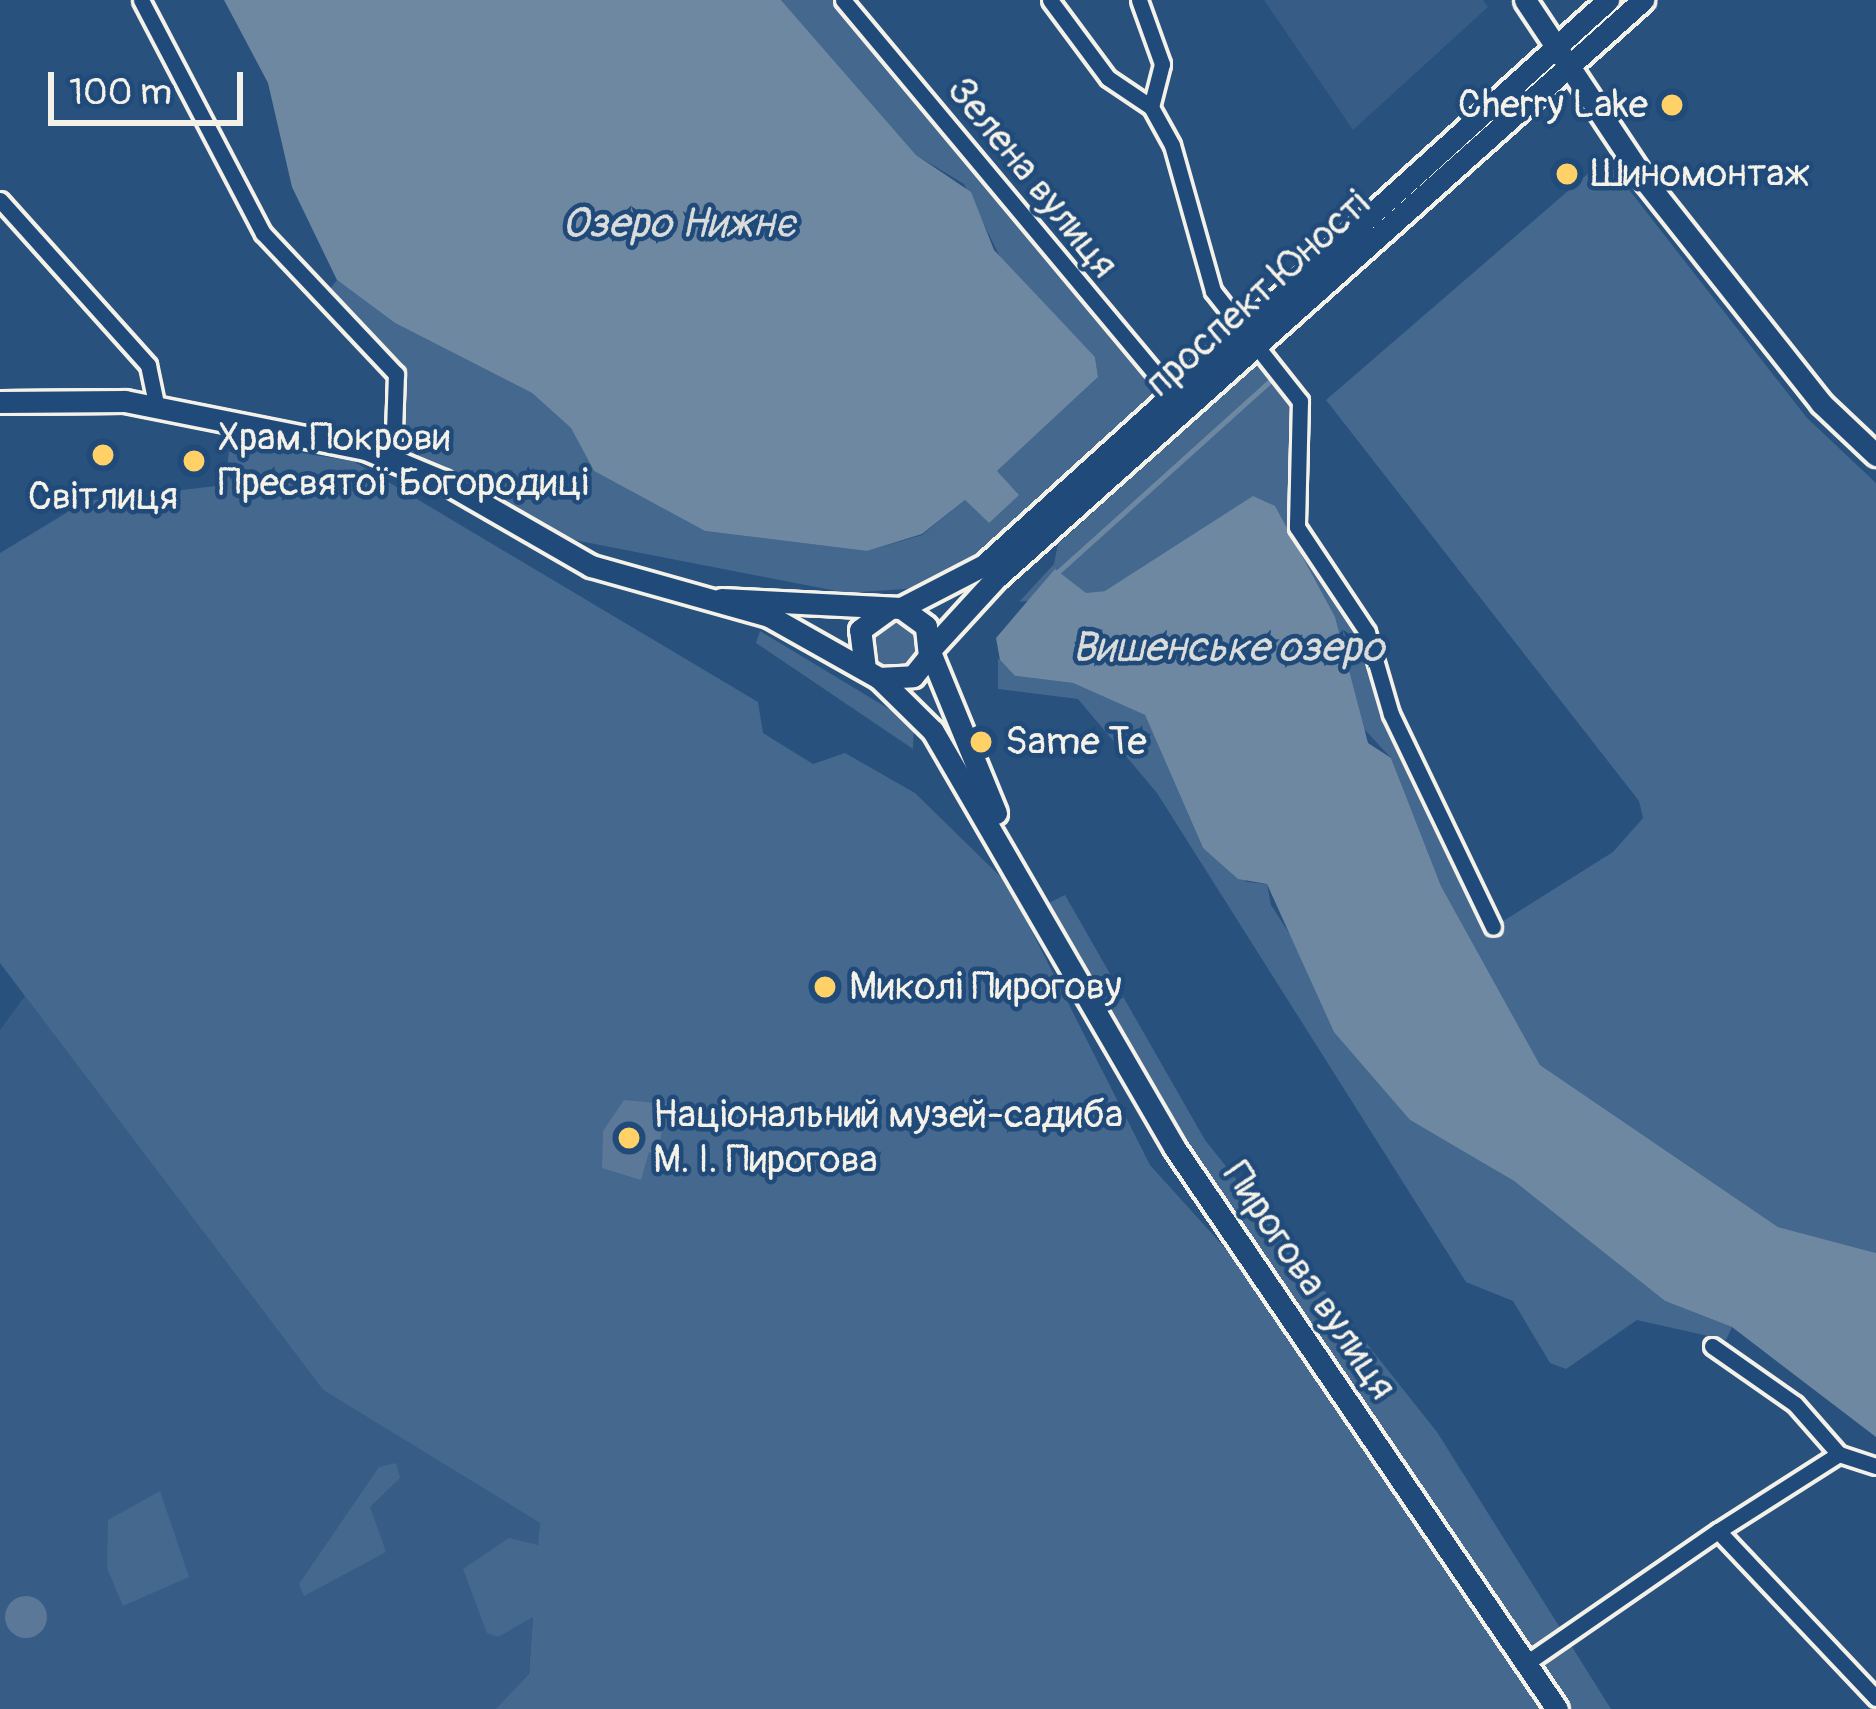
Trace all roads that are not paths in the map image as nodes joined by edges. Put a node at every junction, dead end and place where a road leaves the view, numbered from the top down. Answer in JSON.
{"nodes":[{"id":1,"x":141,"y":0,"type":"edge"},
{"id":2,"x":843,"y":0,"type":"edge"},
{"id":3,"x":1050,"y":0,"type":"edge"},
{"id":4,"x":1138,"y":0,"type":"edge"},
{"id":5,"x":1525,"y":0,"type":"edge"},
{"id":6,"x":1608,"y":0,"type":"edge"},
{"id":7,"x":1643,"y":0,"type":"edge"},
{"id":8,"x":1560,"y":60,"type":"junction"},
{"id":9,"x":1150,"y":107,"type":"junction"},
{"id":10,"x":0,"y":200,"type":"edge"},
{"id":11,"x":1248,"y":339,"type":"junction"},
{"id":12,"x":1172,"y":395,"type":"junction"},
{"id":13,"x":0,"y":402,"type":"edge"},
{"id":14,"x":158,"y":408,"type":"junction"},
{"id":15,"x":1876,"y":454,"type":"edge"},
{"id":16,"x":392,"y":458,"type":"junction"},
{"id":17,"x":721,"y":599,"type":"junction"},
{"id":18,"x":896,"y":608,"type":"junction"},
{"id":19,"x":952,"y":632,"type":"junction"},
{"id":20,"x":930,"y":651,"type":"junction"},
{"id":21,"x":872,"y":674,"type":"junction"},
{"id":22,"x":946,"y":707,"type":"junction"},
{"id":23,"x":1023,"y":880,"type":"junction"},
{"id":24,"x":1493,"y":927,"type":"dead end"},
{"id":25,"x":1712,"y":1346,"type":"dead end"},
{"id":26,"x":1839,"y":1454,"type":"junction"},
{"id":27,"x":1876,"y":1466,"type":"edge"},
{"id":28,"x":1718,"y":1531,"type":"junction"},
{"id":29,"x":1525,"y":1664,"type":"junction"},
{"id":30,"x":1876,"y":1698,"type":"edge"},
{"id":31,"x":1557,"y":1709,"type":"edge"}],
"edges":[{"from":1,"to":16,"type":"street"},
{"from":2,"to":12,"type":"street","name":"Зелена вулиця"},
{"from":3,"to":9,"type":"street"},
{"from":4,"to":9,"type":"street"},
{"from":5,"to":8,"type":"main road"},
{"from":6,"to":8,"type":"main road","name":"проспект Юності"},
{"from":7,"to":8,"type":"main road","name":"проспект Юності"},
{"from":8,"to":11,"type":"main road","name":"проспект Юності"},
{"from":8,"to":15,"type":"main road"},
{"from":9,"to":11,"type":"street"},
{"from":10,"to":14,"type":"street"},
{"from":11,"to":12,"type":"main road","name":"проспект Юності"},
{"from":11,"to":19,"type":"main road","name":"проспект Юності"},
{"from":11,"to":24,"type":"street"},
{"from":12,"to":18,"type":"main road","name":"проспект Юності"},
{"from":13,"to":14,"type":"main road","name":"Пирогова вулиця"},
{"from":14,"to":16,"type":"main road","name":"Пирогова вулиця"},
{"from":16,"to":17,"type":"main road","name":"Пирогова вулиця"},
{"from":17,"to":18,"type":"main road","name":"Пирогова вулиця"},
{"from":17,"to":21,"type":"main road","name":"Пирогова вулиця"},
{"from":18,"to":20,"type":"main road"},
{"from":18,"to":21,"type":"main road"},
{"from":19,"to":20,"type":"main road","name":"проспект Юності"},
{"from":19,"to":22,"type":"main road"},
{"from":20,"to":21,"type":"main road"},
{"from":20,"to":22,"type":"main road","name":"Пирогова вулиця"},
{"from":21,"to":23,"type":"main road","name":"Пирогова вулиця"},
{"from":22,"to":23,"type":"main road","name":"Пирогова вулиця"},
{"from":23,"to":29,"type":"main road","name":"Пирогова вулиця"},
{"from":25,"to":26,"type":"street"},
{"from":26,"to":27,"type":"street"},
{"from":26,"to":28,"type":"street"},
{"from":28,"to":29,"type":"street"},
{"from":28,"to":30,"type":"street"},
{"from":29,"to":31,"type":"main road","name":"Пирогова вулиця"}]}
